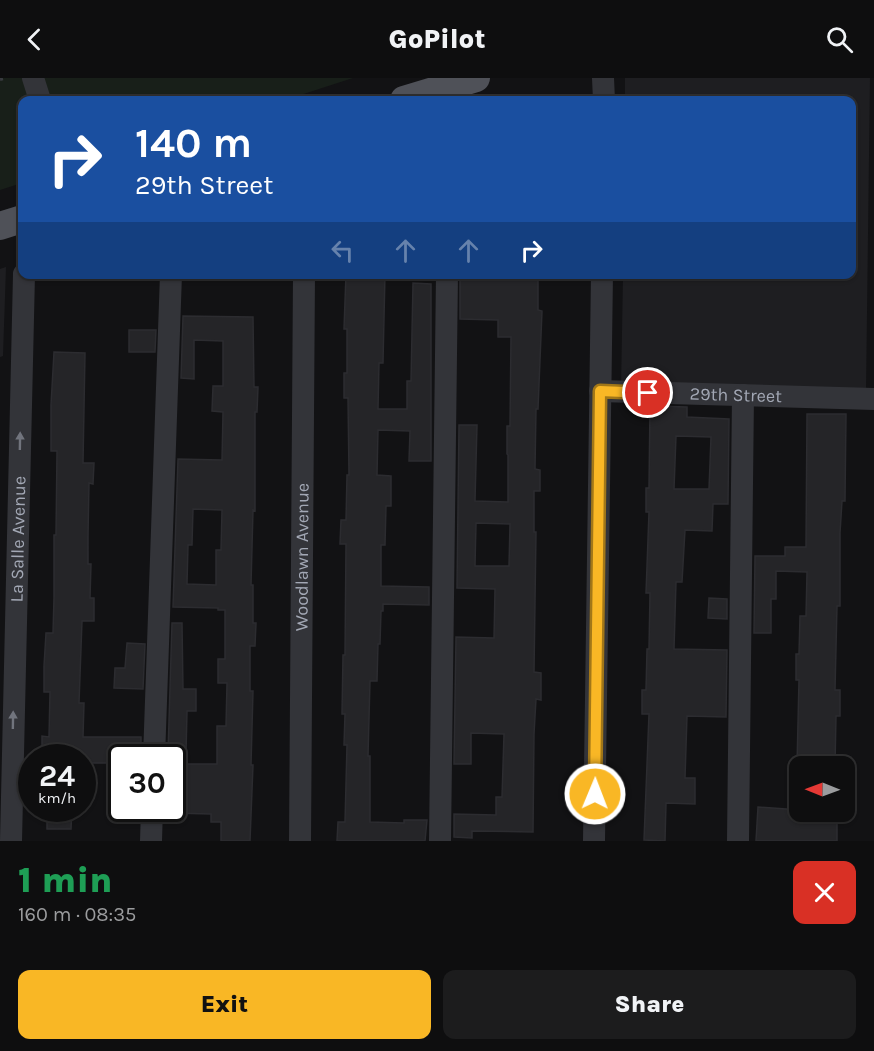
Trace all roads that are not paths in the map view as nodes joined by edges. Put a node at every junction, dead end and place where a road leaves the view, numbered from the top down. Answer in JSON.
{"nodes":[{"id":1,"x":33,"y":78,"type":"edge"},
{"id":2,"x":476,"y":78,"type":"edge"},
{"id":3,"x":603,"y":78,"type":"edge"},
{"id":4,"x":39,"y":96,"type":"edge"},
{"id":5,"x":417,"y":96,"type":"edge"},
{"id":6,"x":604,"y":96,"type":"edge"},
{"id":7,"x":18,"y":220,"type":"edge"},
{"id":8,"x":0,"y":226,"type":"edge"},
{"id":9,"x":24,"y":279,"type":"edge"},
{"id":10,"x":171,"y":279,"type":"edge"},
{"id":11,"x":304,"y":279,"type":"edge"},
{"id":12,"x":447,"y":279,"type":"edge"},
{"id":13,"x":602,"y":279,"type":"edge"},
{"id":14,"x":600,"y":391,"type":"junction"},
{"id":15,"x":743,"y":395,"type":"junction"},
{"id":16,"x":874,"y":399,"type":"edge"},
{"id":17,"x":154,"y":744,"type":"edge"},
{"id":18,"x":152,"y":822,"type":"edge"},
{"id":19,"x":11,"y":841,"type":"edge"},
{"id":20,"x":151,"y":841,"type":"edge"},
{"id":21,"x":300,"y":841,"type":"edge"},
{"id":22,"x":440,"y":841,"type":"edge"},
{"id":23,"x":594,"y":841,"type":"edge"},
{"id":24,"x":738,"y":841,"type":"edge"}],
"edges":[{"from":1,"to":4,"type":"street"},
{"from":2,"to":5,"type":"main road"},
{"from":3,"to":6,"type":"street"},
{"from":7,"to":8,"type":"main road"},
{"from":19,"to":9,"type":"street","name":"La Salle Avenue","one_way":true},
{"from":10,"to":17,"type":"street"},
{"from":11,"to":21,"type":"street","name":"Woodlawn Avenue"},
{"from":12,"to":22,"type":"street"},
{"from":13,"to":14,"type":"street"},
{"from":14,"to":15,"type":"street","name":"29th Street"},
{"from":14,"to":23,"type":"street"},
{"from":15,"to":16,"type":"street","name":"29th Street"},
{"from":15,"to":24,"type":"street"},
{"from":18,"to":20,"type":"street"}]}
